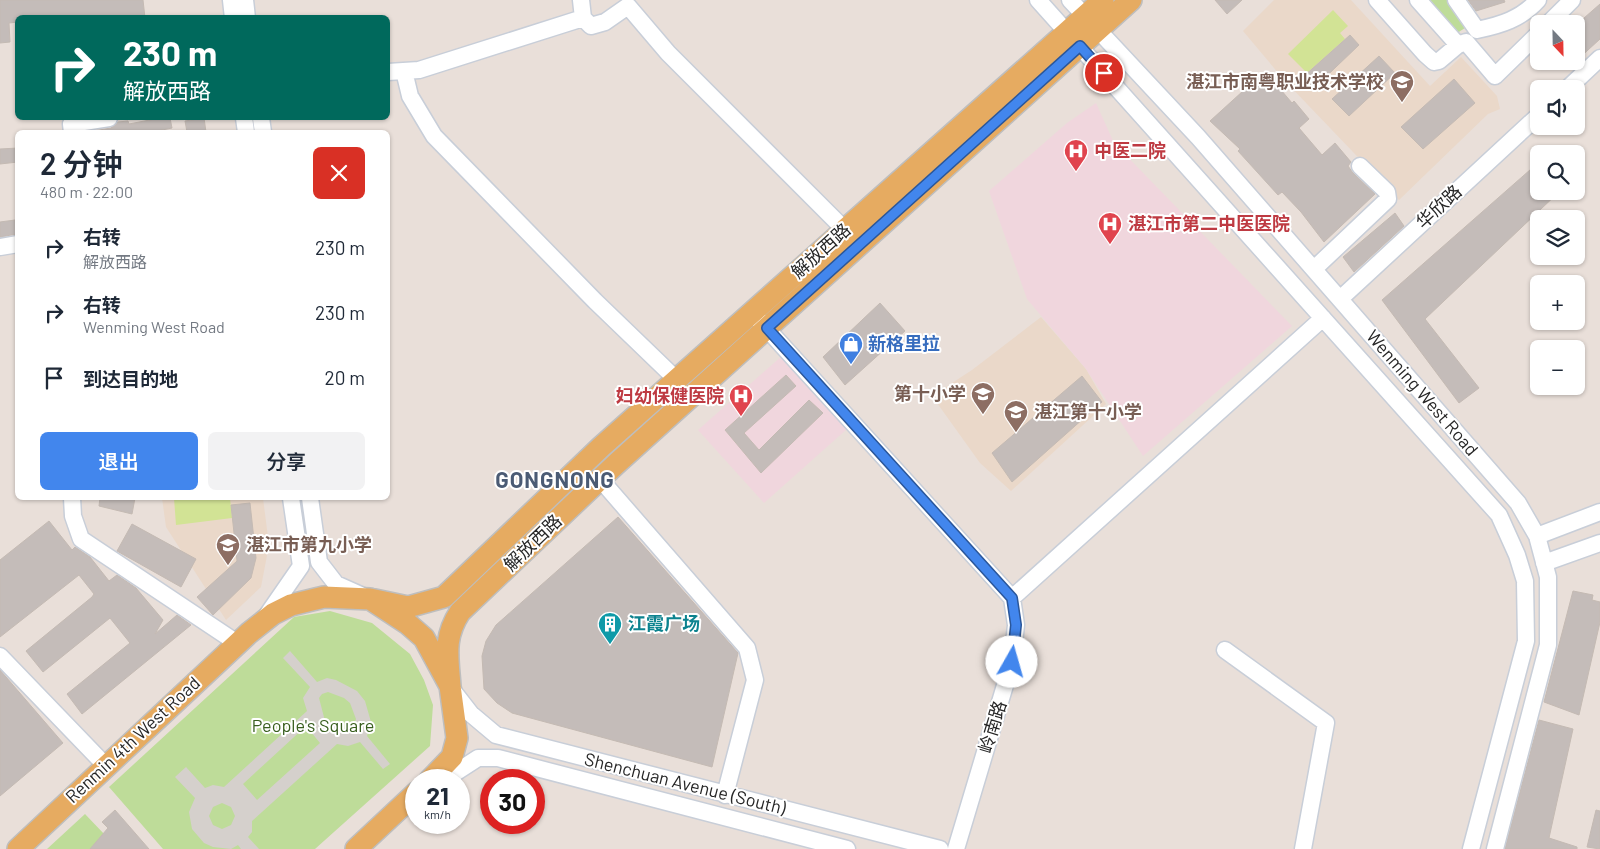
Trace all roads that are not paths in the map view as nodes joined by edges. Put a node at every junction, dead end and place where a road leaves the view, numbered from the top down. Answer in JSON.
{"nodes":[{"id":1,"x":231,"y":0,"type":"edge"},
{"id":2,"x":245,"y":0,"type":"edge"},
{"id":3,"x":581,"y":0,"type":"edge"},
{"id":4,"x":1038,"y":0,"type":"edge"},
{"id":5,"x":1070,"y":0,"type":"edge"},
{"id":6,"x":1103,"y":0,"type":"edge"},
{"id":7,"x":1130,"y":0,"type":"edge"},
{"id":8,"x":1378,"y":0,"type":"edge"},
{"id":9,"x":1418,"y":0,"type":"edge"},
{"id":10,"x":1456,"y":0,"type":"edge"},
{"id":11,"x":1538,"y":0,"type":"edge"},
{"id":12,"x":1572,"y":0,"type":"edge"},
{"id":13,"x":233,"y":15,"type":"edge"},
{"id":14,"x":247,"y":15,"type":"edge"},
{"id":15,"x":1557,"y":15,"type":"edge"},
{"id":16,"x":583,"y":18,"type":"junction"},
{"id":17,"x":1091,"y":23,"type":"junction"},
{"id":18,"x":1474,"y":26,"type":"junction"},
{"id":19,"x":1074,"y":39,"type":"junction"},
{"id":20,"x":1530,"y":42,"type":"edge"},
{"id":21,"x":1456,"y":43,"type":"junction"},
{"id":22,"x":1600,"y":58,"type":"edge"},
{"id":23,"x":404,"y":71,"type":"junction"},
{"id":24,"x":390,"y":72,"type":"edge"},
{"id":25,"x":1577,"y":80,"type":"edge"},
{"id":26,"x":96,"y":120,"type":"edge"},
{"id":27,"x":1530,"y":123,"type":"edge"},
{"id":28,"x":72,"y":130,"type":"edge"},
{"id":29,"x":1360,"y":166,"type":"dead end"},
{"id":30,"x":845,"y":230,"type":"junction"},
{"id":31,"x":15,"y":244,"type":"edge"},
{"id":32,"x":0,"y":246,"type":"edge"},
{"id":33,"x":1314,"y":269,"type":"junction"},
{"id":34,"x":1340,"y":299,"type":"junction"},
{"id":35,"x":752,"y":313,"type":"junction"},
{"id":36,"x":1323,"y":318,"type":"junction"},
{"id":37,"x":767,"y":328,"type":"junction"},
{"id":38,"x":677,"y":380,"type":"junction"},
{"id":39,"x":600,"y":479,"type":"junction"},
{"id":40,"x":72,"y":500,"type":"edge"},
{"id":41,"x":291,"y":500,"type":"edge"},
{"id":42,"x":310,"y":500,"type":"edge"},
{"id":43,"x":1600,"y":512,"type":"edge"},
{"id":44,"x":1537,"y":536,"type":"junction"},
{"id":45,"x":1600,"y":543,"type":"edge"},
{"id":46,"x":1544,"y":563,"type":"junction"},
{"id":47,"x":1012,"y":598,"type":"junction"},
{"id":48,"x":370,"y":599,"type":"junction"},
{"id":49,"x":249,"y":633,"type":"junction"},
{"id":50,"x":1225,"y":650,"type":"dead end"},
{"id":51,"x":0,"y":656,"type":"edge"},
{"id":52,"x":450,"y":686,"type":"junction"},
{"id":53,"x":106,"y":766,"type":"junction"},
{"id":54,"x":443,"y":769,"type":"edge"},
{"id":55,"x":455,"y":769,"type":"edge"},
{"id":56,"x":725,"y":795,"type":"junction"},
{"id":57,"x":405,"y":806,"type":"edge"},
{"id":58,"x":360,"y":846,"type":"edge"},
{"id":59,"x":18,"y":849,"type":"edge"},
{"id":60,"x":847,"y":849,"type":"edge"},
{"id":61,"x":940,"y":849,"type":"edge"},
{"id":62,"x":956,"y":849,"type":"edge"},
{"id":63,"x":1303,"y":849,"type":"edge"},
{"id":64,"x":1471,"y":849,"type":"edge"},
{"id":65,"x":1495,"y":849,"type":"edge"}],
"edges":[{"from":1,"to":13,"type":"street"},
{"from":2,"to":14,"type":"street"},
{"from":3,"to":16,"type":"street"},
{"from":4,"to":19,"type":"street","name":"Wenming West Road"},
{"from":5,"to":17,"type":"street","name":"Wenming West Road"},
{"from":6,"to":17,"type":"main road","name":"解放西路"},
{"from":7,"to":17,"type":"main road","name":"解放西路"},
{"from":8,"to":21,"type":"street"},
{"from":9,"to":21,"type":"street"},
{"from":10,"to":18,"type":"street"},
{"from":11,"to":18,"type":"street"},
{"from":12,"to":15,"type":"street"},
{"from":16,"to":23,"type":"street"},
{"from":16,"to":30,"type":"street"},
{"from":17,"to":19,"type":"main road","name":"解放西路"},
{"from":17,"to":33,"type":"street","name":"Wenming West Road"},
{"from":18,"to":21,"type":"street"},
{"from":19,"to":30,"type":"main road","name":"解放西路"},
{"from":19,"to":36,"type":"street","name":"Wenming West Road"},
{"from":19,"to":37,"type":"main road","name":"解放西路"},
{"from":20,"to":21,"type":"street"},
{"from":22,"to":25,"type":"street"},
{"from":23,"to":24,"type":"street"},
{"from":23,"to":38,"type":"street"},
{"from":26,"to":28,"type":"street"},
{"from":27,"to":34,"type":"street","name":"华欣路"},
{"from":29,"to":33,"type":"street"},
{"from":30,"to":35,"type":"main road","name":"解放西路"},
{"from":31,"to":32,"type":"street"},
{"from":33,"to":34,"type":"street","name":"Wenming West Road"},
{"from":34,"to":44,"type":"street","name":"Wenming West Road"},
{"from":35,"to":37,"type":"street"},
{"from":35,"to":38,"type":"main road","name":"解放西路"},
{"from":36,"to":47,"type":"street"},
{"from":36,"to":64,"type":"street","name":"Wenming West Road"},
{"from":37,"to":39,"type":"main road","name":"解放西路"},
{"from":37,"to":47,"type":"street"},
{"from":38,"to":48,"type":"main road","name":"解放西路"},
{"from":39,"to":52,"type":"main road","name":"解放西路"},
{"from":39,"to":56,"type":"street"},
{"from":40,"to":49,"type":"street"},
{"from":41,"to":49,"type":"street"},
{"from":42,"to":48,"type":"street"},
{"from":43,"to":44,"type":"street"},
{"from":44,"to":46,"type":"street","name":"Wenming West Road"},
{"from":45,"to":46,"type":"street"},
{"from":46,"to":65,"type":"street","name":"Wenming West Road"},
{"from":47,"to":62,"type":"street","name":"岭南路"},
{"from":48,"to":49,"type":"main road","name":"解放西路"},
{"from":48,"to":52,"type":"main road"},
{"from":49,"to":53,"type":"main road","name":"Renmin 4th West Road"},
{"from":50,"to":63,"type":"street"},
{"from":51,"to":53,"type":"street"},
{"from":52,"to":54,"type":"main road","name":"解放西路"},
{"from":52,"to":56,"type":"street","name":"Shenchuan Avenue (South)"},
{"from":53,"to":59,"type":"main road","name":"Renmin 4th West Road"},
{"from":55,"to":60,"type":"street","name":"Shenchuan Avenue (South)"},
{"from":56,"to":61,"type":"street","name":"Shenchuan Avenue (South)"},
{"from":57,"to":58,"type":"main road"}]}
